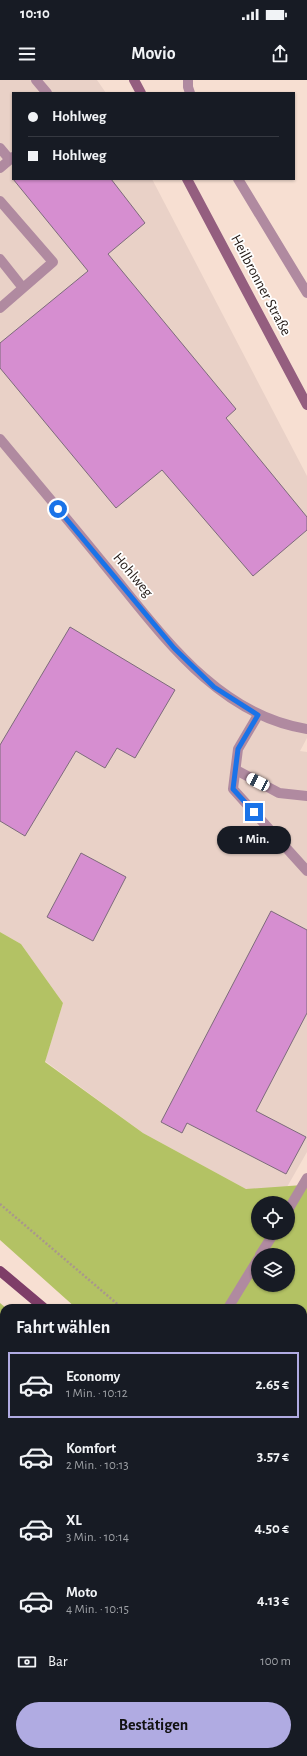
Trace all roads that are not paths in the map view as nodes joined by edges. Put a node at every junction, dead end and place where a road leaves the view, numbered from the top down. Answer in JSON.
{"nodes":[{"id":1,"x":36,"y":80,"type":"edge"},
{"id":2,"x":134,"y":80,"type":"edge"},
{"id":3,"x":188,"y":80,"type":"edge"},
{"id":4,"x":46,"y":92,"type":"edge"},
{"id":5,"x":140,"y":92,"type":"edge"},
{"id":6,"x":190,"y":92,"type":"edge"},
{"id":7,"x":0,"y":148,"type":"edge"},
{"id":8,"x":11,"y":159,"type":"edge"},
{"id":9,"x":0,"y":168,"type":"edge"},
{"id":10,"x":188,"y":180,"type":"edge"},
{"id":11,"x":239,"y":180,"type":"edge"},
{"id":12,"x":0,"y":201,"type":"edge"},
{"id":13,"x":0,"y":259,"type":"edge"},
{"id":14,"x":23,"y":288,"type":"junction"},
{"id":15,"x":307,"y":293,"type":"edge"},
{"id":16,"x":0,"y":308,"type":"edge"},
{"id":17,"x":307,"y":405,"type":"edge"},
{"id":18,"x":0,"y":439,"type":"edge"},
{"id":19,"x":258,"y":715,"type":"junction"},
{"id":20,"x":307,"y":729,"type":"edge"},
{"id":21,"x":236,"y":770,"type":"junction"},
{"id":22,"x":307,"y":796,"type":"edge"},
{"id":23,"x":307,"y":871,"type":"edge"},
{"id":24,"x":307,"y":1178,"type":"edge"},
{"id":25,"x":295,"y":1198,"type":"edge"},
{"id":26,"x":251,"y":1270,"type":"edge"},
{"id":27,"x":2,"y":1273,"type":"edge"},
{"id":28,"x":39,"y":1304,"type":"edge"},
{"id":29,"x":230,"y":1304,"type":"edge"}],
"edges":[{"from":1,"to":4,"type":"street"},
{"from":2,"to":5,"type":"street"},
{"from":3,"to":6,"type":"street"},
{"from":7,"to":8,"type":"street"},
{"from":8,"to":9,"type":"street"},
{"from":10,"to":17,"type":"street","name":"Heilbronner Straße"},
{"from":11,"to":15,"type":"street"},
{"from":12,"to":14,"type":"street"},
{"from":13,"to":14,"type":"street"},
{"from":14,"to":16,"type":"street"},
{"from":18,"to":19,"type":"street","name":"Hohlweg"},
{"from":19,"to":20,"type":"street","name":"Hohlweg"},
{"from":19,"to":21,"type":"street"},
{"from":21,"to":22,"type":"street"},
{"from":21,"to":23,"type":"street"},
{"from":24,"to":25,"type":"street"},
{"from":26,"to":29,"type":"street"},
{"from":27,"to":28,"type":"main road"}]}
